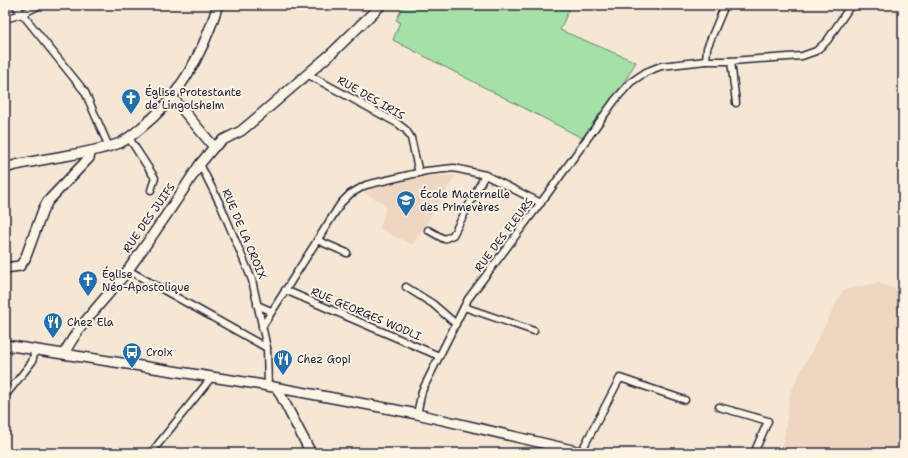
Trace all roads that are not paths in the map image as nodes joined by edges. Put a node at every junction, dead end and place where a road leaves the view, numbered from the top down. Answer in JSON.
{"nodes":[{"id":1,"x":15,"y":5,"type":"edge"},
{"id":2,"x":40,"y":5,"type":"edge"},
{"id":3,"x":218,"y":5,"type":"edge"},
{"id":4,"x":381,"y":5,"type":"edge"},
{"id":5,"x":725,"y":5,"type":"edge"},
{"id":6,"x":851,"y":5,"type":"edge"},
{"id":7,"x":22,"y":14,"type":"junction"},
{"id":8,"x":5,"y":19,"type":"edge"},
{"id":9,"x":706,"y":61,"type":"junction"},
{"id":10,"x":731,"y":61,"type":"junction"},
{"id":11,"x":308,"y":74,"type":"junction"},
{"id":12,"x":170,"y":100,"type":"junction"},
{"id":13,"x":736,"y":103,"type":"dead end"},
{"id":14,"x":129,"y":138,"type":"junction"},
{"id":15,"x":109,"y":147,"type":"junction"},
{"id":16,"x":212,"y":149,"type":"junction"},
{"id":17,"x":91,"y":151,"type":"junction"},
{"id":18,"x":200,"y":164,"type":"junction"},
{"id":19,"x":5,"y":168,"type":"edge"},
{"id":20,"x":419,"y":173,"type":"junction"},
{"id":21,"x":485,"y":175,"type":"junction"},
{"id":22,"x":151,"y":190,"type":"dead end"},
{"id":23,"x":541,"y":203,"type":"junction"},
{"id":24,"x":428,"y":230,"type":"dead end"},
{"id":25,"x":317,"y":240,"type":"junction"},
{"id":26,"x":347,"y":253,"type":"dead end"},
{"id":27,"x":5,"y":268,"type":"edge"},
{"id":28,"x":128,"y":270,"type":"junction"},
{"id":29,"x":406,"y":288,"type":"dead end"},
{"id":30,"x":285,"y":290,"type":"junction"},
{"id":31,"x":257,"y":305,"type":"junction"},
{"id":32,"x":464,"y":307,"type":"junction"},
{"id":33,"x":272,"y":311,"type":"junction"},
{"id":34,"x":456,"y":324,"type":"junction"},
{"id":35,"x":262,"y":327,"type":"junction"},
{"id":36,"x":534,"y":331,"type":"dead end"},
{"id":37,"x":5,"y":345,"type":"edge"},
{"id":38,"x":266,"y":348,"type":"junction"},
{"id":39,"x":35,"y":350,"type":"junction"},
{"id":40,"x":64,"y":354,"type":"junction"},
{"id":41,"x":439,"y":356,"type":"junction"},
{"id":42,"x":211,"y":378,"type":"junction"},
{"id":43,"x":273,"y":387,"type":"junction"},
{"id":44,"x":5,"y":396,"type":"edge"},
{"id":45,"x":685,"y":400,"type":"dead end"},
{"id":46,"x":718,"y":407,"type":"dead end"},
{"id":47,"x":417,"y":414,"type":"junction"},
{"id":48,"x":583,"y":452,"type":"edge"},
{"id":49,"x":151,"y":453,"type":"edge"},
{"id":50,"x":311,"y":453,"type":"edge"},
{"id":51,"x":754,"y":453,"type":"edge"}],
"edges":[{"from":1,"to":7,"type":"street"},
{"from":2,"to":7,"type":"street"},
{"from":3,"to":12,"type":"main road"},
{"from":4,"to":11,"type":"main road","name":"RUE DES JUIFS"},
{"from":5,"to":9,"type":"street"},
{"from":6,"to":10,"type":"street","name":"RUE DES FLEURS"},
{"from":7,"to":8,"type":"street"},
{"from":7,"to":15,"type":"street"},
{"from":9,"to":10,"type":"street","name":"RUE DES FLEURS"},
{"from":9,"to":23,"type":"street","name":"RUE DES FLEURS"},
{"from":10,"to":13,"type":"street"},
{"from":11,"to":16,"type":"main road","name":"RUE DES JUIFS"},
{"from":11,"to":20,"type":"street","name":"RUE DES IRIS"},
{"from":12,"to":14,"type":"main road"},
{"from":12,"to":16,"type":"main road"},
{"from":14,"to":15,"type":"main road"},
{"from":14,"to":22,"type":"street"},
{"from":15,"to":17,"type":"main road"},
{"from":16,"to":18,"type":"main road","name":"RUE DES JUIFS"},
{"from":17,"to":19,"type":"main road"},
{"from":17,"to":27,"type":"main road"},
{"from":18,"to":28,"type":"main road","name":"RUE DES JUIFS"},
{"from":18,"to":31,"type":"street","name":"RUE DE LA CROIX"},
{"from":20,"to":21,"type":"street"},
{"from":20,"to":25,"type":"street"},
{"from":21,"to":23,"type":"street"},
{"from":21,"to":24,"type":"street"},
{"from":23,"to":32,"type":"street","name":"RUE DES FLEURS"},
{"from":25,"to":26,"type":"street"},
{"from":25,"to":30,"type":"street"},
{"from":28,"to":38,"type":"street"},
{"from":28,"to":40,"type":"main road","name":"RUE DES JUIFS"},
{"from":29,"to":34,"type":"street"},
{"from":30,"to":33,"type":"street"},
{"from":30,"to":41,"type":"street","name":"RUE GEORGES WODLI"},
{"from":31,"to":33,"type":"street"},
{"from":31,"to":35,"type":"street","name":"RUE DE LA CROIX"},
{"from":32,"to":34,"type":"street","name":"RUE DES FLEURS"},
{"from":32,"to":36,"type":"street"},
{"from":33,"to":35,"type":"street"},
{"from":34,"to":41,"type":"street","name":"RUE DES FLEURS"},
{"from":35,"to":38,"type":"street","name":"RUE DE LA CROIX"},
{"from":37,"to":39,"type":"main road"},
{"from":38,"to":43,"type":"street","name":"RUE DE LA CROIX"},
{"from":39,"to":40,"type":"main road"},
{"from":39,"to":44,"type":"street"},
{"from":40,"to":42,"type":"main road"},
{"from":41,"to":47,"type":"street","name":"RUE DES FLEURS"},
{"from":42,"to":43,"type":"main road"},
{"from":42,"to":49,"type":"street"},
{"from":43,"to":47,"type":"main road"},
{"from":43,"to":50,"type":"main road"},
{"from":45,"to":48,"type":"street"},
{"from":46,"to":51,"type":"street"},
{"from":47,"to":48,"type":"main road"}]}
